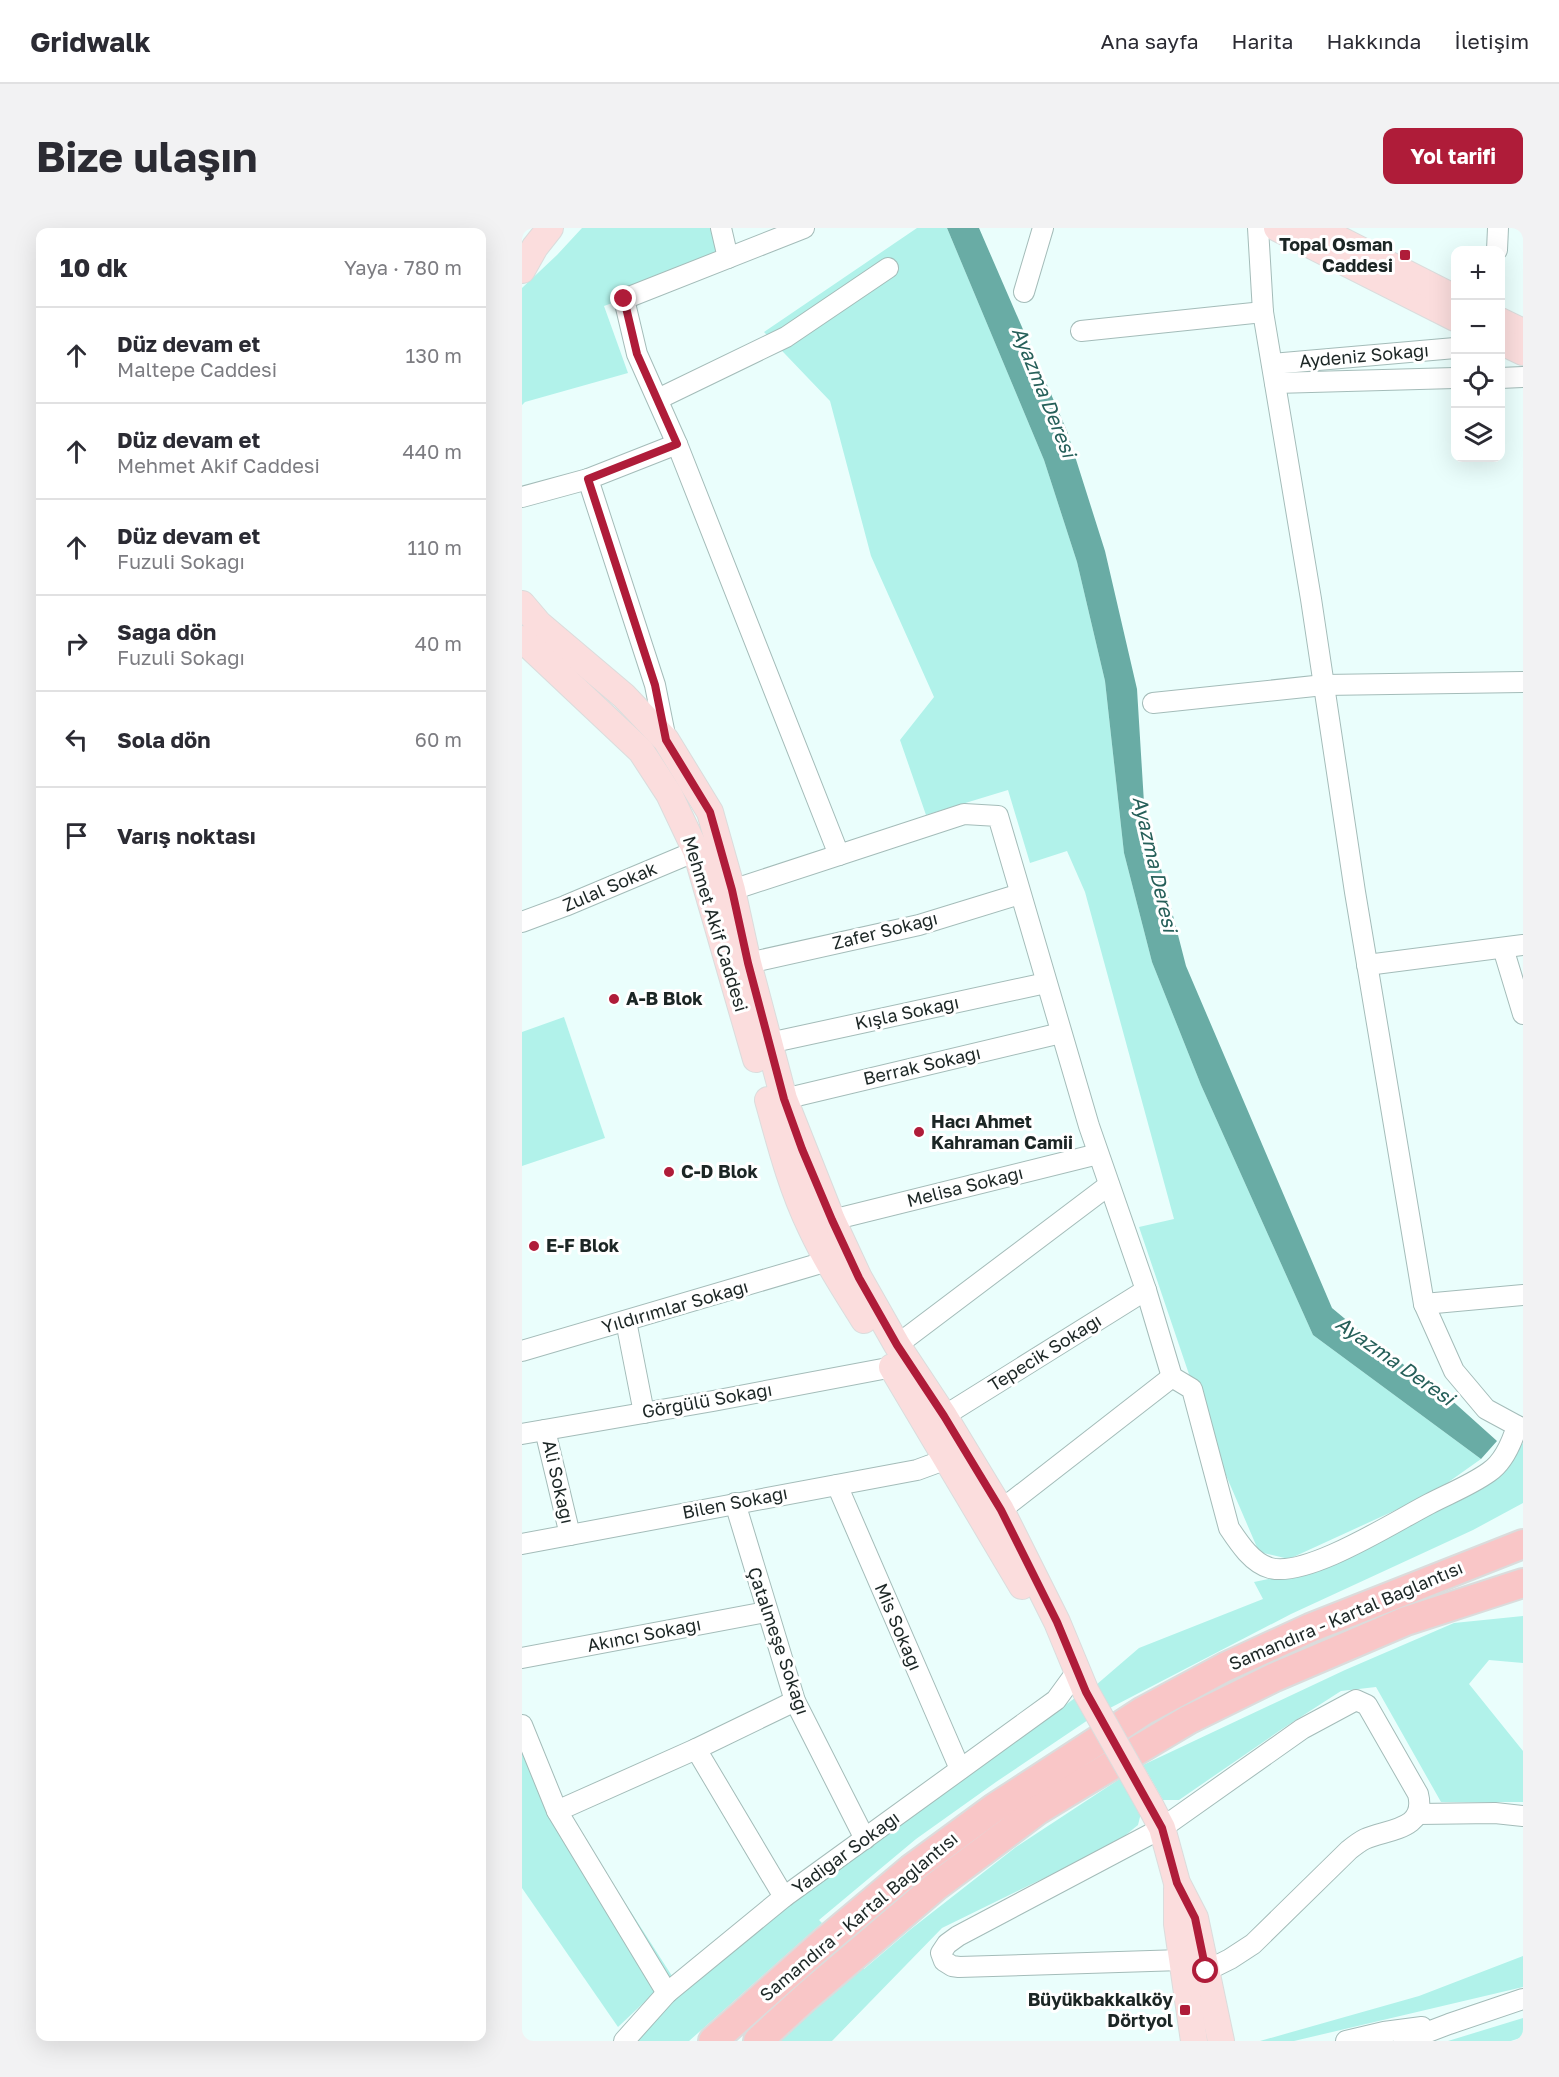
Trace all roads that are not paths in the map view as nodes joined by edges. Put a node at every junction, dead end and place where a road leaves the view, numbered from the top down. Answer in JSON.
{"nodes":[{"id":1,"x":550,"y":228,"type":"edge"},
{"id":2,"x":722,"y":228,"type":"edge"},
{"id":3,"x":804,"y":228,"type":"edge"},
{"id":4,"x":1043,"y":228,"type":"edge"},
{"id":5,"x":1258,"y":228,"type":"edge"},
{"id":6,"x":1277,"y":228,"type":"edge"},
{"id":7,"x":1317,"y":228,"type":"edge"},
{"id":8,"x":1498,"y":228,"type":"edge"},
{"id":9,"x":1497,"y":246,"type":"edge"},
{"id":10,"x":728,"y":258,"type":"junction"},
{"id":11,"x":888,"y":268,"type":"dead end"},
{"id":12,"x":522,"y":270,"type":"edge"},
{"id":13,"x":1024,"y":292,"type":"dead end"},
{"id":14,"x":1451,"y":296,"type":"edge"},
{"id":15,"x":1263,"y":312,"type":"junction"},
{"id":16,"x":1451,"y":316,"type":"edge"},
{"id":17,"x":1081,"y":331,"type":"dead end"},
{"id":18,"x":1451,"y":349,"type":"edge"},
{"id":19,"x":1273,"y":374,"type":"junction"},
{"id":20,"x":1523,"y":377,"type":"edge"},
{"id":21,"x":1451,"y":378,"type":"edge"},
{"id":22,"x":1505,"y":378,"type":"edge"},
{"id":23,"x":658,"y":399,"type":"junction"},
{"id":24,"x":677,"y":444,"type":"junction"},
{"id":25,"x":588,"y":479,"type":"junction"},
{"id":26,"x":522,"y":497,"type":"edge"},
{"id":27,"x":522,"y":604,"type":"edge"},
{"id":28,"x":522,"y":639,"type":"edge"},
{"id":29,"x":1523,"y":682,"type":"edge"},
{"id":30,"x":655,"y":685,"type":"junction"},
{"id":31,"x":1324,"y":685,"type":"junction"},
{"id":32,"x":624,"y":696,"type":"junction"},
{"id":33,"x":1153,"y":703,"type":"dead end"},
{"id":34,"x":666,"y":740,"type":"junction"},
{"id":35,"x":696,"y":851,"type":"junction"},
{"id":36,"x":839,"y":855,"type":"junction"},
{"id":37,"x":732,"y":890,"type":"junction"},
{"id":38,"x":1020,"y":894,"type":"junction"},
{"id":39,"x":522,"y":922,"type":"edge"},
{"id":40,"x":716,"y":922,"type":"junction"},
{"id":41,"x":1523,"y":945,"type":"edge"},
{"id":42,"x":1503,"y":948,"type":"junction"},
{"id":43,"x":748,"y":963,"type":"junction"},
{"id":44,"x":1367,"y":965,"type":"junction"},
{"id":45,"x":1046,"y":983,"type":"junction"},
{"id":46,"x":1523,"y":1014,"type":"edge"},
{"id":47,"x":1061,"y":1033,"type":"junction"},
{"id":48,"x":762,"y":1049,"type":"junction"},
{"id":49,"x":784,"y":1099,"type":"junction"},
{"id":50,"x":1098,"y":1154,"type":"junction"},
{"id":51,"x":1109,"y":1185,"type":"junction"},
{"id":52,"x":832,"y":1220,"type":"junction"},
{"id":53,"x":828,"y":1261,"type":"junction"},
{"id":54,"x":1146,"y":1290,"type":"junction"},
{"id":55,"x":1523,"y":1295,"type":"edge"},
{"id":56,"x":1424,"y":1304,"type":"junction"},
{"id":57,"x":626,"y":1321,"type":"junction"},
{"id":58,"x":522,"y":1352,"type":"edge"},
{"id":59,"x":895,"y":1356,"type":"junction"},
{"id":60,"x":1172,"y":1377,"type":"junction"},
{"id":61,"x":644,"y":1413,"type":"junction"},
{"id":62,"x":944,"y":1416,"type":"junction"},
{"id":63,"x":1520,"y":1428,"type":"edge"},
{"id":64,"x":545,"y":1430,"type":"junction"},
{"id":65,"x":522,"y":1434,"type":"edge"},
{"id":66,"x":947,"y":1459,"type":"junction"},
{"id":67,"x":837,"y":1485,"type":"junction"},
{"id":68,"x":735,"y":1503,"type":"junction"},
{"id":69,"x":1001,"y":1510,"type":"junction"},
{"id":70,"x":570,"y":1535,"type":"junction"},
{"id":71,"x":522,"y":1544,"type":"edge"},
{"id":72,"x":1523,"y":1544,"type":"edge"},
{"id":73,"x":1523,"y":1583,"type":"edge"},
{"id":74,"x":766,"y":1612,"type":"junction"},
{"id":75,"x":522,"y":1658,"type":"edge"},
{"id":76,"x":1080,"y":1683,"type":"junction"},
{"id":77,"x":795,"y":1701,"type":"junction"},
{"id":78,"x":522,"y":1725,"type":"edge"},
{"id":79,"x":696,"y":1749,"type":"junction"},
{"id":80,"x":960,"y":1769,"type":"junction"},
{"id":81,"x":557,"y":1811,"type":"junction"},
{"id":82,"x":1418,"y":1814,"type":"junction"},
{"id":83,"x":1523,"y":1816,"type":"edge"},
{"id":84,"x":1157,"y":1817,"type":"junction"},
{"id":85,"x":865,"y":1839,"type":"junction"},
{"id":86,"x":1177,"y":1883,"type":"junction"},
{"id":87,"x":783,"y":1898,"type":"junction"},
{"id":88,"x":1182,"y":1960,"type":"junction"},
{"id":89,"x":1206,"y":1971,"type":"junction"},
{"id":90,"x":667,"y":1993,"type":"junction"},
{"id":91,"x":1523,"y":1999,"type":"edge"},
{"id":92,"x":1449,"y":2024,"type":"junction"},
{"id":93,"x":624,"y":2041,"type":"edge"},
{"id":94,"x":713,"y":2041,"type":"edge"},
{"id":95,"x":758,"y":2041,"type":"edge"},
{"id":96,"x":1194,"y":2041,"type":"edge"},
{"id":97,"x":1221,"y":2041,"type":"edge"},
{"id":98,"x":1346,"y":2041,"type":"edge"},
{"id":99,"x":1404,"y":2041,"type":"edge"}],
"edges":[{"from":1,"to":12,"type":"main road"},
{"from":2,"to":10,"type":"street"},
{"from":3,"to":10,"type":"street"},
{"from":4,"to":13,"type":"street"},
{"from":5,"to":15,"type":"street"},
{"from":6,"to":16,"type":"main road"},
{"from":7,"to":14,"type":"main road"},
{"from":8,"to":9,"type":"street"},
{"from":10,"to":23,"type":"street"},
{"from":11,"to":23,"type":"street"},
{"from":15,"to":17,"type":"street"},
{"from":15,"to":19,"type":"street"},
{"from":18,"to":19,"type":"street","name":"Aydeniz Sokağı"},
{"from":19,"to":21,"type":"street"},
{"from":19,"to":31,"type":"street"},
{"from":20,"to":22,"type":"street"},
{"from":23,"to":24,"type":"street"},
{"from":24,"to":25,"type":"street"},
{"from":24,"to":36,"type":"street"},
{"from":25,"to":26,"type":"street"},
{"from":25,"to":30,"type":"street"},
{"from":27,"to":32,"type":"main road","name":"Mehmet Akif Caddesi"},
{"from":28,"to":35,"type":"main road","name":"Mehmet Akif Caddesi"},
{"from":29,"to":31,"type":"street"},
{"from":30,"to":32,"type":"street"},
{"from":30,"to":34,"type":"street"},
{"from":31,"to":33,"type":"street"},
{"from":31,"to":44,"type":"street"},
{"from":32,"to":34,"type":"main road","name":"Mehmet Akif Caddesi"},
{"from":34,"to":37,"type":"main road","name":"Mehmet Akif Caddesi"},
{"from":35,"to":39,"type":"street","name":"Zulal Sokak"},
{"from":35,"to":40,"type":"main road","name":"Mehmet Akif Caddesi"},
{"from":36,"to":37,"type":"street"},
{"from":36,"to":38,"type":"street"},
{"from":37,"to":40,"type":"main road"},
{"from":37,"to":43,"type":"main road","name":"Mehmet Akif Caddesi"},
{"from":38,"to":43,"type":"street","name":"Zafer Sokağı"},
{"from":38,"to":45,"type":"street"},
{"from":40,"to":48,"type":"main road","name":"Mehmet Akif Caddesi"},
{"from":41,"to":42,"type":"street"},
{"from":42,"to":44,"type":"street"},
{"from":42,"to":46,"type":"street"},
{"from":43,"to":48,"type":"main road","name":"Mehmet Akif Caddesi"},
{"from":44,"to":56,"type":"street"},
{"from":45,"to":47,"type":"street"},
{"from":45,"to":48,"type":"street","name":"Kışla Sokağı"},
{"from":47,"to":49,"type":"street","name":"Berrak Sokağı"},
{"from":47,"to":50,"type":"street"},
{"from":48,"to":49,"type":"main road","name":"Mehmet Akif Caddesi"},
{"from":48,"to":53,"type":"main road","name":"Mehmet Akif Caddesi"},
{"from":49,"to":52,"type":"main road","name":"Mehmet Akif Caddesi"},
{"from":50,"to":51,"type":"street"},
{"from":50,"to":52,"type":"street","name":"Melisa Sokağı"},
{"from":51,"to":54,"type":"street"},
{"from":51,"to":59,"type":"street"},
{"from":52,"to":59,"type":"main road","name":"Mehmet Akif Caddesi"},
{"from":53,"to":57,"type":"street","name":"Yıldırımlar Sokağı"},
{"from":53,"to":59,"type":"main road","name":"Mehmet Akif Caddesi"},
{"from":54,"to":60,"type":"street"},
{"from":54,"to":62,"type":"street","name":"Tepecik Sokağı"},
{"from":55,"to":56,"type":"street"},
{"from":56,"to":63,"type":"street"},
{"from":57,"to":58,"type":"street","name":"Yıldırımlar Sokağı"},
{"from":57,"to":61,"type":"street"},
{"from":59,"to":61,"type":"street","name":"Görgülü Sokağı"},
{"from":59,"to":62,"type":"main road","name":"Mehmet Akif Caddesi"},
{"from":59,"to":66,"type":"main road","name":"Mehmet Akif Caddesi"},
{"from":60,"to":63,"type":"street"},
{"from":60,"to":69,"type":"street"},
{"from":61,"to":64,"type":"street","name":"Görgülü Sokağı"},
{"from":62,"to":69,"type":"main road","name":"Mehmet Akif Caddesi"},
{"from":64,"to":65,"type":"street","name":"Görgülü Sokağı"},
{"from":64,"to":70,"type":"street","name":"Ali Sokağı"},
{"from":66,"to":67,"type":"street","name":"Bilen Sokağı"},
{"from":66,"to":76,"type":"main road","name":"Mehmet Akif Caddesi"},
{"from":67,"to":68,"type":"street","name":"Bilen Sokağı"},
{"from":67,"to":80,"type":"street","name":"Mis Sokağı"},
{"from":68,"to":70,"type":"street","name":"Bilen Sokağı"},
{"from":68,"to":74,"type":"street","name":"Çatalmeşe Sokağı"},
{"from":69,"to":76,"type":"main road","name":"Mehmet Akif Caddesi"},
{"from":70,"to":71,"type":"street","name":"Bilen Sokağı"},
{"from":72,"to":94,"type":"highway","name":"Samandıra - Kartal Bağlantısı"},
{"from":73,"to":95,"type":"highway","name":"Samandıra - Kartal Bağlantısı"},
{"from":74,"to":75,"type":"street","name":"Akıncı Sokağı"},
{"from":74,"to":77,"type":"street","name":"Çatalmeşe Sokağı"},
{"from":76,"to":80,"type":"street","name":"Yadigar Sokağı"},
{"from":76,"to":84,"type":"main road","bridge":true},
{"from":77,"to":79,"type":"street"},
{"from":77,"to":85,"type":"street","name":"Çatalmeşe Sokağı"},
{"from":78,"to":81,"type":"street"},
{"from":79,"to":81,"type":"street"},
{"from":79,"to":87,"type":"street"},
{"from":80,"to":85,"type":"street","name":"Yadigar Sokağı"},
{"from":81,"to":90,"type":"street"},
{"from":82,"to":83,"type":"street"},
{"from":82,"to":84,"type":"street"},
{"from":82,"to":89,"type":"street"},
{"from":84,"to":86,"type":"main road"},
{"from":84,"to":88,"type":"street"},
{"from":85,"to":87,"type":"street","name":"Yadigar Sokağı"},
{"from":86,"to":88,"type":"main road"},
{"from":86,"to":89,"type":"main road"},
{"from":87,"to":90,"type":"street","name":"Yadigar Sokağı"},
{"from":88,"to":96,"type":"main road"},
{"from":89,"to":97,"type":"main road"},
{"from":90,"to":93,"type":"street","name":"Yadigar Sokağı"},
{"from":91,"to":92,"type":"street"},
{"from":92,"to":98,"type":"street"},
{"from":92,"to":99,"type":"street"}]}
